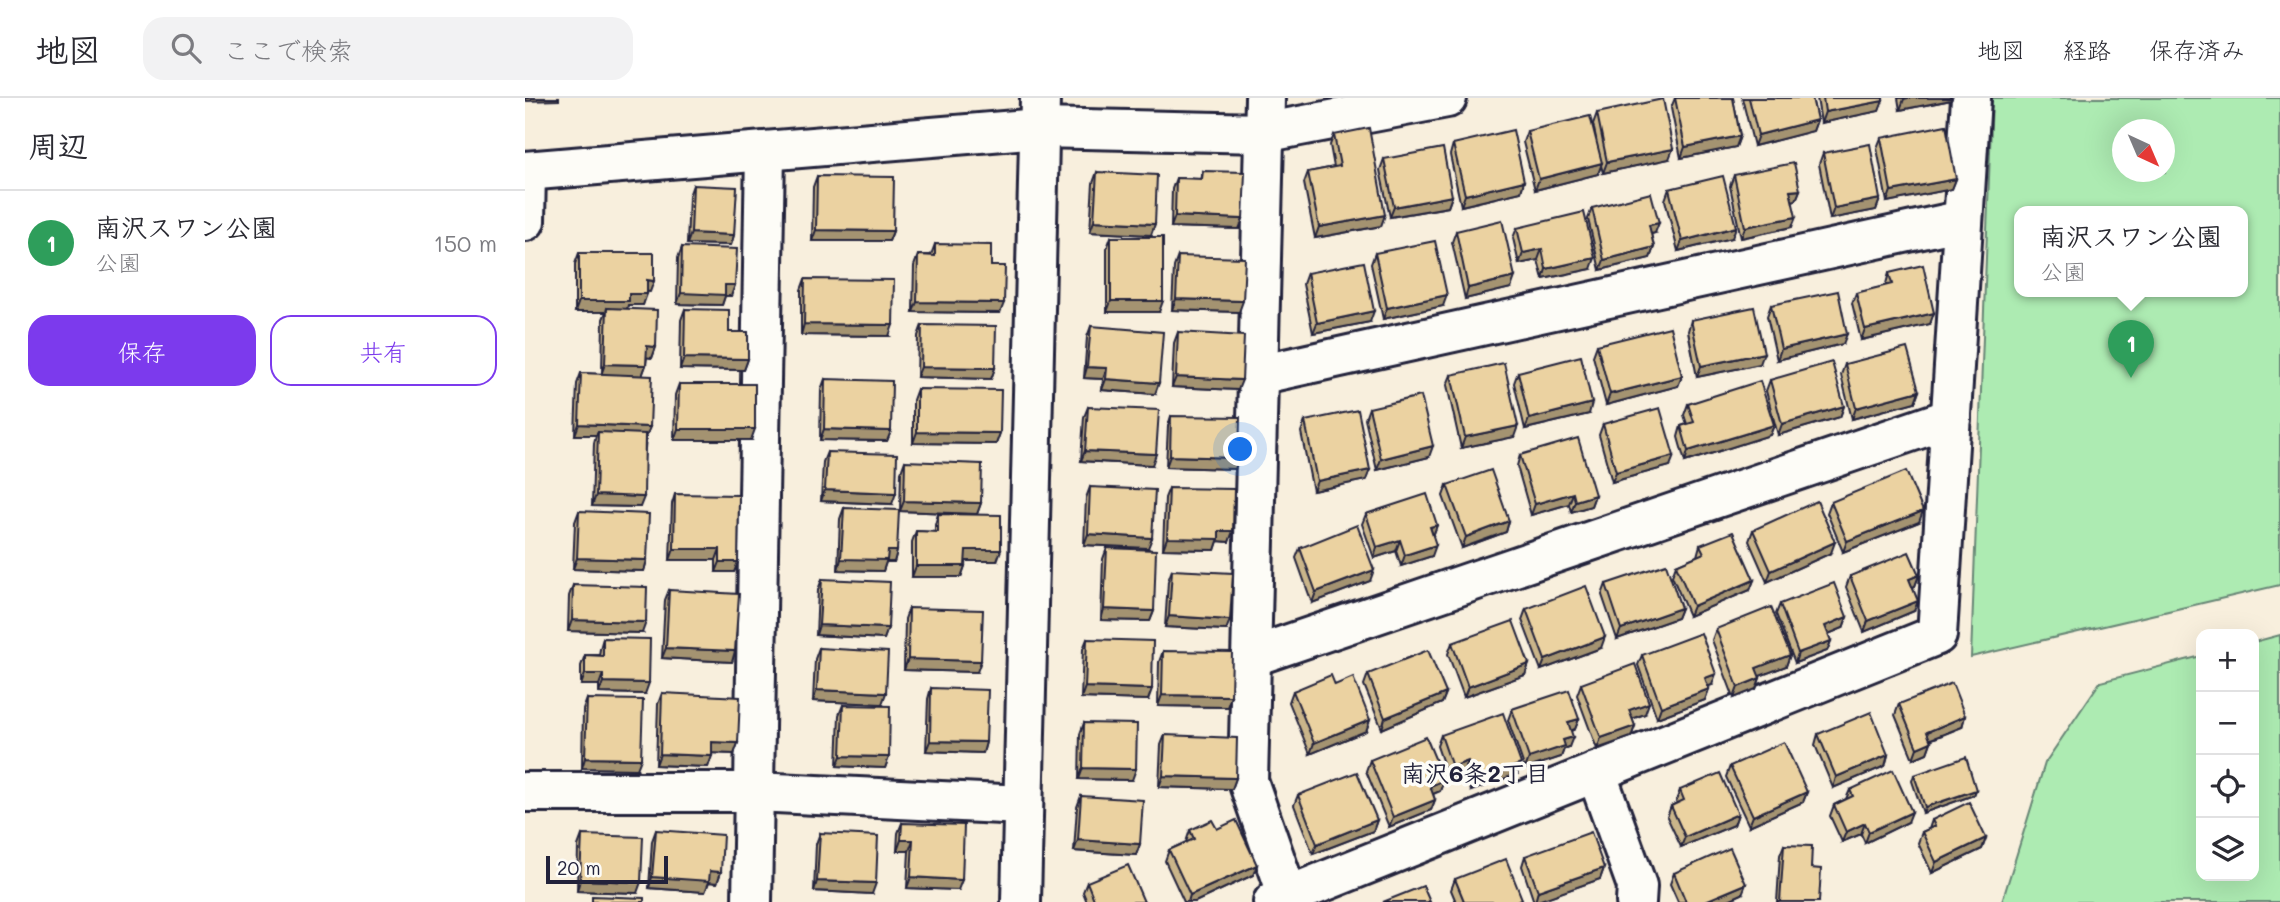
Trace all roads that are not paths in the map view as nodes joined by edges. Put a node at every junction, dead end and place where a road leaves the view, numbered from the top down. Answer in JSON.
{"nodes":[{"id":1,"x":1447,"y":98,"type":"edge"},
{"id":2,"x":1971,"y":98,"type":"edge"},
{"id":3,"x":1040,"y":113,"type":"edge"},
{"id":4,"x":1264,"y":116,"type":"edge"},
{"id":5,"x":765,"y":151,"type":"junction"},
{"id":6,"x":525,"y":171,"type":"edge"},
{"id":7,"x":1963,"y":220,"type":"junction"},
{"id":8,"x":525,"y":221,"type":"edge"},
{"id":9,"x":1258,"y":375,"type":"junction"},
{"id":10,"x":1951,"y":418,"type":"junction"},
{"id":11,"x":1251,"y":657,"type":"junction"},
{"id":12,"x":1596,"y":772,"type":"junction"},
{"id":13,"x":525,"y":792,"type":"edge"},
{"id":14,"x":755,"y":792,"type":"junction"},
{"id":15,"x":1023,"y":805,"type":"junction"},
{"id":16,"x":1284,"y":900,"type":"edge"},
{"id":17,"x":753,"y":902,"type":"edge"},
{"id":18,"x":1021,"y":902,"type":"edge"},
{"id":19,"x":1636,"y":902,"type":"edge"}],
"edges":[{"from":1,"to":4,"type":"street"},
{"from":2,"to":7,"type":"street"},
{"from":3,"to":4,"type":"street"},
{"from":3,"to":5,"type":"street"},
{"from":3,"to":15,"type":"street"},
{"from":4,"to":9,"type":"street"},
{"from":5,"to":6,"type":"street"},
{"from":5,"to":14,"type":"street"},
{"from":6,"to":8,"type":"street"},
{"from":7,"to":9,"type":"street"},
{"from":7,"to":10,"type":"street"},
{"from":9,"to":11,"type":"street"},
{"from":10,"to":11,"type":"street"},
{"from":10,"to":12,"type":"street"},
{"from":11,"to":16,"type":"street"},
{"from":12,"to":16,"type":"street"},
{"from":12,"to":19,"type":"street"},
{"from":13,"to":14,"type":"street"},
{"from":14,"to":15,"type":"street"},
{"from":14,"to":17,"type":"street"},
{"from":15,"to":18,"type":"street"}]}
